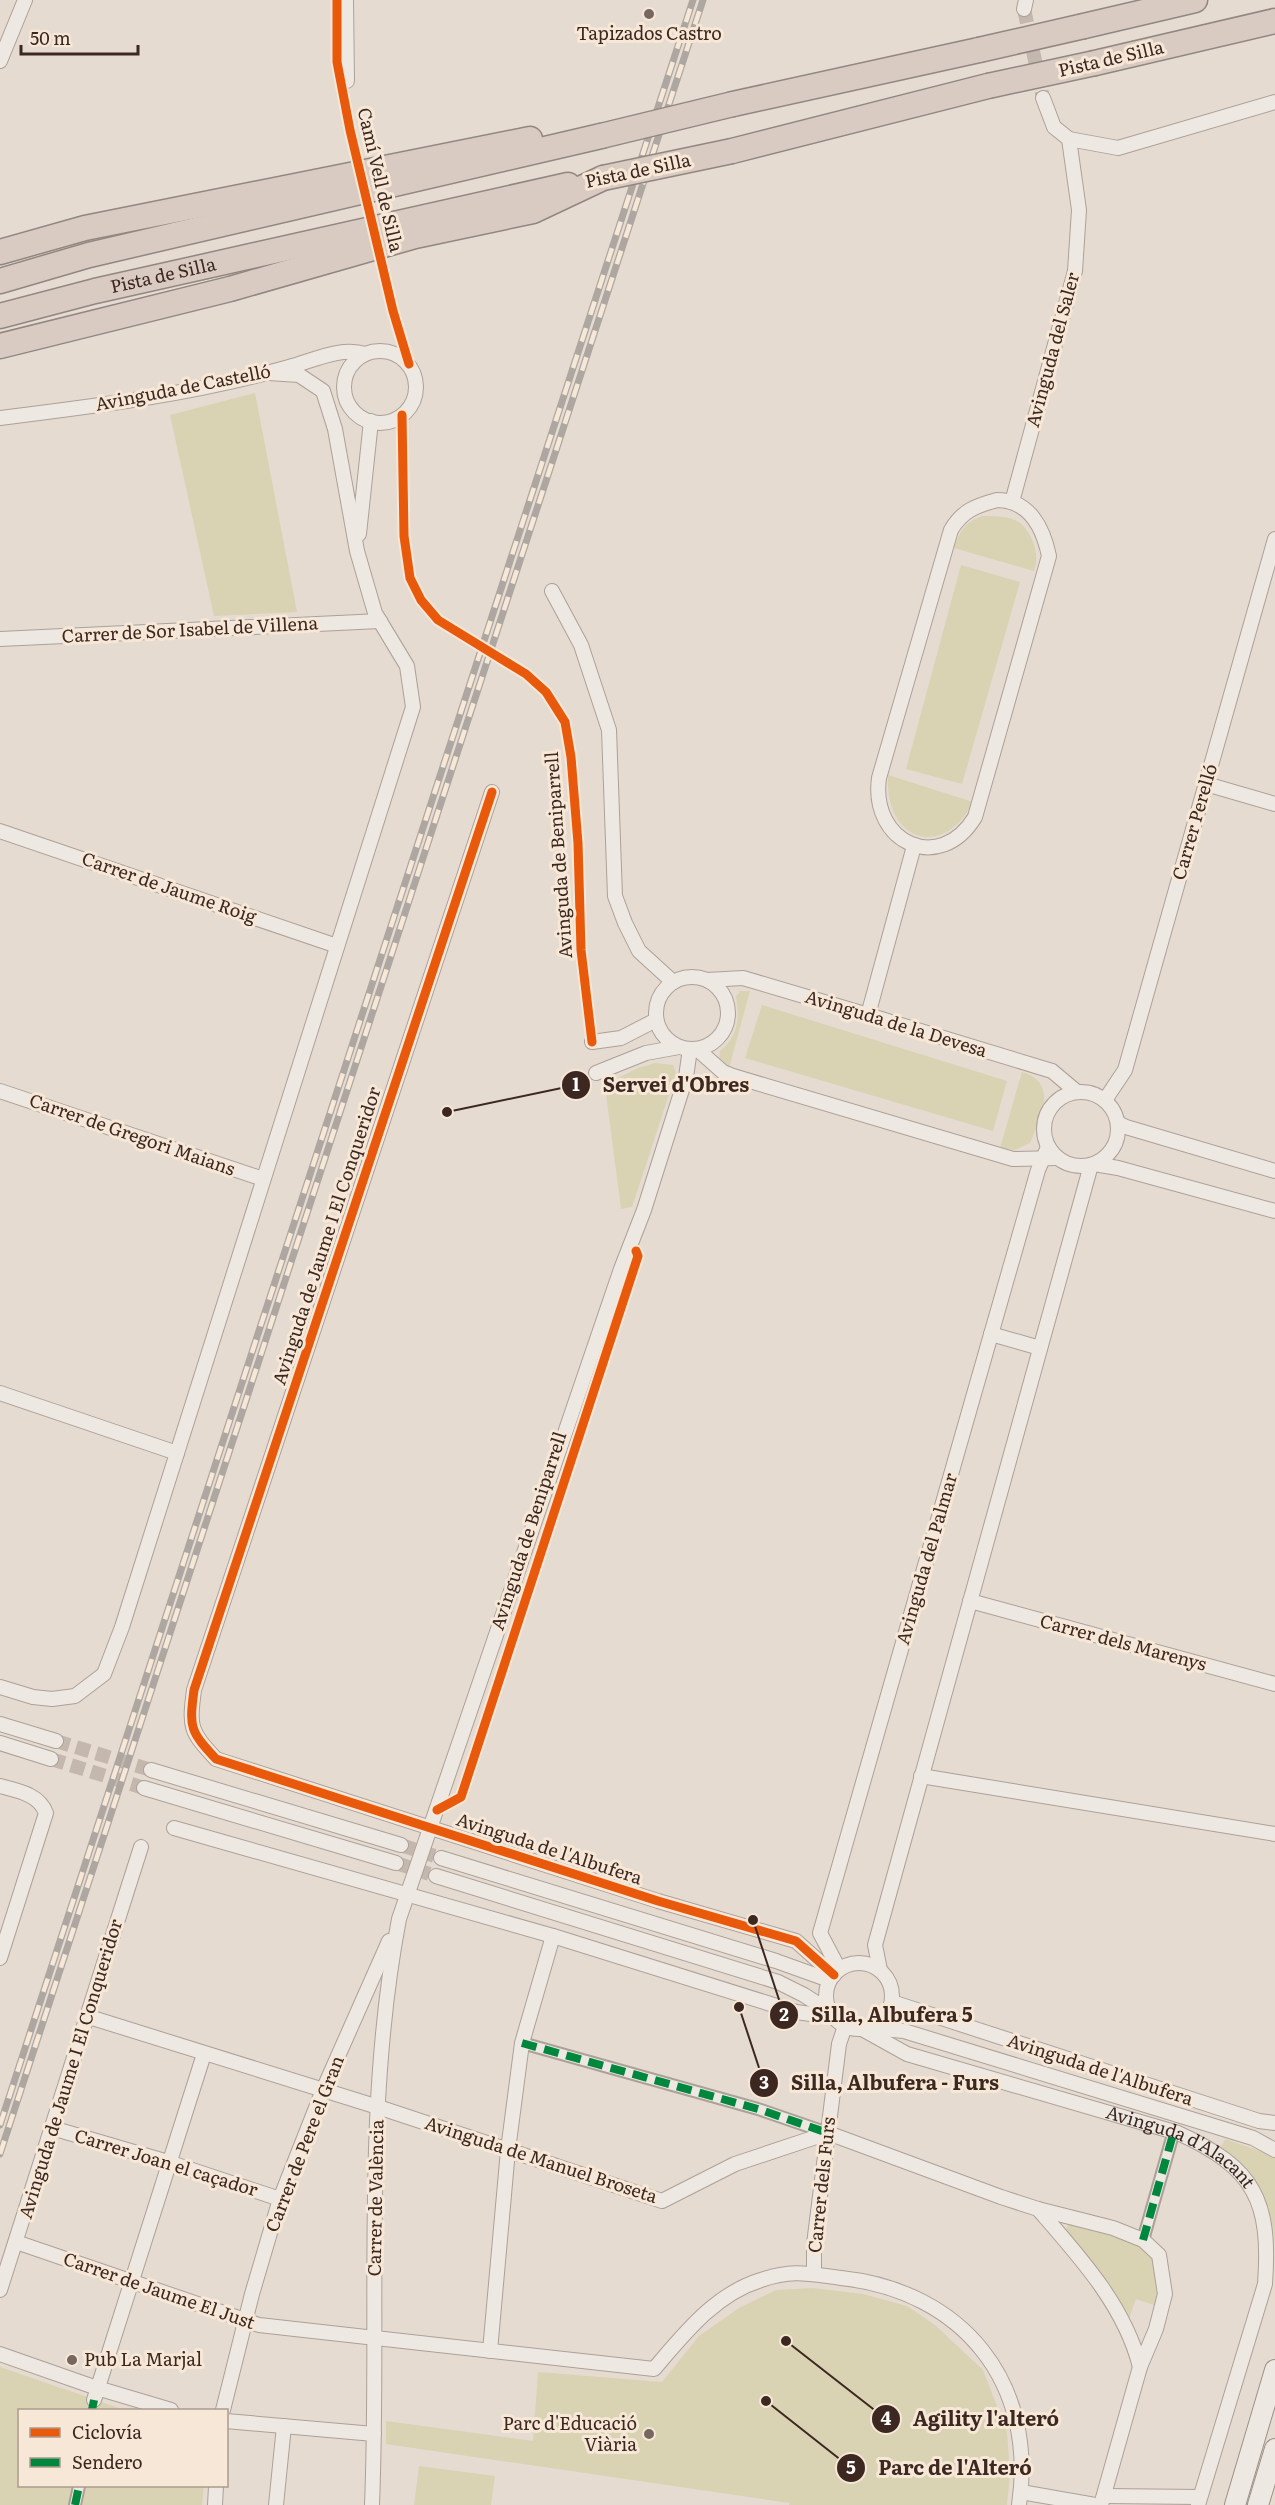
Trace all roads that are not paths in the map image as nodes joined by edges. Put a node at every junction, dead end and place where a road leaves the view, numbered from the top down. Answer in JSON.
{"nodes":[{"id":1,"x":25,"y":0,"type":"edge"},
{"id":2,"x":346,"y":0,"type":"edge"},
{"id":3,"x":1195,"y":0,"type":"edge"},
{"id":4,"x":1275,"y":21,"type":"edge"},
{"id":5,"x":0,"y":61,"type":"edge"},
{"id":6,"x":347,"y":81,"type":"dead end"},
{"id":7,"x":1043,"y":98,"type":"tunnel mouth"},
{"id":8,"x":1275,"y":102,"type":"edge"},
{"id":9,"x":602,"y":135,"type":"junction"},
{"id":10,"x":1069,"y":139,"type":"junction"},
{"id":11,"x":603,"y":178,"type":"junction"},
{"id":12,"x":0,"y":252,"type":"edge"},
{"id":13,"x":0,"y":281,"type":"edge"},
{"id":14,"x":0,"y":316,"type":"edge"},
{"id":15,"x":0,"y":346,"type":"edge"},
{"id":16,"x":364,"y":354,"type":"junction"},
{"id":17,"x":269,"y":373,"type":"junction"},
{"id":18,"x":351,"y":408,"type":"junction"},
{"id":19,"x":0,"y":418,"type":"edge"},
{"id":20,"x":371,"y":421,"type":"junction"},
{"id":21,"x":335,"y":429,"type":"junction"},
{"id":22,"x":1012,"y":502,"type":"junction"},
{"id":23,"x":1275,"y":539,"type":"edge"},
{"id":24,"x":357,"y":551,"type":"junction"},
{"id":25,"x":552,"y":591,"type":"dead end"},
{"id":26,"x":380,"y":621,"type":"junction"},
{"id":27,"x":0,"y":639,"type":"edge"},
{"id":28,"x":1206,"y":784,"type":"junction"},
{"id":29,"x":492,"y":792,"type":"dead end"},
{"id":30,"x":1275,"y":804,"type":"edge"},
{"id":31,"x":0,"y":831,"type":"edge"},
{"id":32,"x":914,"y":846,"type":"junction"},
{"id":33,"x":337,"y":946,"type":"junction"},
{"id":34,"x":707,"y":980,"type":"junction"},
{"id":35,"x":673,"y":982,"type":"junction"},
{"id":36,"x":868,"y":1015,"type":"junction"},
{"id":37,"x":656,"y":1020,"type":"junction"},
{"id":38,"x":592,"y":1042,"type":"dead end"},
{"id":39,"x":688,"y":1048,"type":"junction"},
{"id":40,"x":596,"y":1073,"type":"dead end"},
{"id":41,"x":0,"y":1091,"type":"edge"},
{"id":42,"x":1077,"y":1092,"type":"junction"},
{"id":43,"x":1106,"y":1100,"type":"junction"},
{"id":44,"x":1118,"y":1123,"type":"junction"},
{"id":45,"x":1045,"y":1153,"type":"junction"},
{"id":46,"x":1092,"y":1165,"type":"junction"},
{"id":47,"x":1275,"y":1171,"type":"edge"},
{"id":48,"x":263,"y":1179,"type":"junction"},
{"id":49,"x":1275,"y":1211,"type":"edge"},
{"id":50,"x":991,"y":1334,"type":"junction"},
{"id":51,"x":1040,"y":1348,"type":"junction"},
{"id":52,"x":0,"y":1393,"type":"edge"},
{"id":53,"x":177,"y":1453,"type":"junction"},
{"id":54,"x":970,"y":1601,"type":"junction"},
{"id":55,"x":1275,"y":1684,"type":"edge"},
{"id":56,"x":0,"y":1687,"type":"edge"},
{"id":57,"x":194,"y":1690,"type":"joint"},
{"id":58,"x":0,"y":1724,"type":"edge"},
{"id":59,"x":56,"y":1741,"type":"tunnel mouth"},
{"id":60,"x":0,"y":1743,"type":"edge"},
{"id":61,"x":51,"y":1759,"type":"tunnel mouth"},
{"id":62,"x":151,"y":1770,"type":"tunnel mouth"},
{"id":63,"x":921,"y":1776,"type":"junction"},
{"id":64,"x":0,"y":1785,"type":"edge"},
{"id":65,"x":144,"y":1788,"type":"tunnel mouth"},
{"id":66,"x":174,"y":1828,"type":"dead end"},
{"id":67,"x":431,"y":1828,"type":"junction"},
{"id":68,"x":1275,"y":1834,"type":"edge"},
{"id":69,"x":401,"y":1845,"type":"tunnel mouth"},
{"id":70,"x":141,"y":1847,"type":"dead end"},
{"id":71,"x":441,"y":1858,"type":"tunnel mouth"},
{"id":72,"x":396,"y":1863,"type":"tunnel mouth"},
{"id":73,"x":436,"y":1876,"type":"tunnel mouth"},
{"id":74,"x":409,"y":1895,"type":"junction"},
{"id":75,"x":399,"y":1919,"type":"junction"},
{"id":76,"x":554,"y":1936,"type":"junction"},
{"id":77,"x":0,"y":1958,"type":"edge"},
{"id":78,"x":880,"y":1970,"type":"junction"},
{"id":79,"x":834,"y":1975,"type":"junction"},
{"id":80,"x":892,"y":2001,"type":"junction"},
{"id":81,"x":831,"y":2014,"type":"junction"},
{"id":82,"x":86,"y":2016,"type":"junction"},
{"id":83,"x":845,"y":2026,"type":"junction"},
{"id":84,"x":865,"y":2028,"type":"junction"},
{"id":85,"x":522,"y":2043,"type":"junction"},
{"id":86,"x":204,"y":2054,"type":"junction"},
{"id":87,"x":323,"y":2090,"type":"junction"},
{"id":88,"x":378,"y":2107,"type":"junction"},
{"id":89,"x":1275,"y":2123,"type":"edge"},
{"id":90,"x":52,"y":2128,"type":"junction"},
{"id":91,"x":1174,"y":2131,"type":"junction"},
{"id":92,"x":828,"y":2133,"type":"junction"},
{"id":93,"x":508,"y":2150,"type":"junction"},
{"id":94,"x":1275,"y":2150,"type":"edge"},
{"id":95,"x":168,"y":2162,"type":"junction"},
{"id":96,"x":280,"y":2199,"type":"junction"},
{"id":97,"x":1038,"y":2209,"type":"junction"},
{"id":98,"x":1143,"y":2240,"type":"junction"},
{"id":99,"x":16,"y":2242,"type":"junction"},
{"id":100,"x":814,"y":2273,"type":"junction"},
{"id":101,"x":132,"y":2283,"type":"junction"},
{"id":102,"x":0,"y":2290,"type":"edge"},
{"id":103,"x":245,"y":2320,"type":"junction"},
{"id":104,"x":375,"y":2338,"type":"junction"},
{"id":105,"x":490,"y":2351,"type":"junction"},
{"id":106,"x":0,"y":2354,"type":"edge"},
{"id":107,"x":1140,"y":2367,"type":"junction"},
{"id":108,"x":1275,"y":2370,"type":"edge"},
{"id":109,"x":94,"y":2400,"type":"edge"},
{"id":110,"x":163,"y":2409,"type":"edge"},
{"id":111,"x":223,"y":2409,"type":"edge"},
{"id":112,"x":228,"y":2421,"type":"edge"},
{"id":113,"x":284,"y":2426,"type":"junction"},
{"id":114,"x":374,"y":2434,"type":"junction"},
{"id":115,"x":1275,"y":2450,"type":"edge"},
{"id":116,"x":79,"y":2487,"type":"edge"},
{"id":117,"x":216,"y":2487,"type":"edge"},
{"id":118,"x":1020,"y":2498,"type":"edge"},
{"id":119,"x":1199,"y":2501,"type":"edge"},
{"id":120,"x":1100,"y":2502,"type":"edge"},
{"id":121,"x":75,"y":2505,"type":"edge"},
{"id":122,"x":214,"y":2505,"type":"edge"},
{"id":123,"x":276,"y":2505,"type":"edge"},
{"id":124,"x":372,"y":2505,"type":"edge"},
{"id":125,"x":1235,"y":2505,"type":"edge"},
{"id":126,"x":1258,"y":2505,"type":"edge"}],
"edges":[{"from":1,"to":5,"type":"street"},
{"from":2,"to":6,"type":"street"},
{"from":3,"to":9,"type":"highway","name":"Pista de Silla","bridge":true},
{"from":4,"to":11,"type":"highway","name":"Pista de Silla","bridge":true},
{"from":7,"to":10,"type":"street"},
{"from":8,"to":10,"type":"street"},
{"from":9,"to":12,"type":"highway"},
{"from":9,"to":13,"type":"highway","name":"Pista de Silla"},
{"from":10,"to":22,"type":"street","name":"Avinguda del Saler"},
{"from":11,"to":14,"type":"highway","name":"Pista de Silla"},
{"from":11,"to":15,"type":"highway"},
{"from":16,"to":17,"type":"street","name":"Avinguda de Castelló"},
{"from":16,"to":18,"type":"street"},
{"from":16,"to":20,"type":"street"},
{"from":17,"to":19,"type":"street","name":"Avinguda de Castelló"},
{"from":17,"to":21,"type":"street"},
{"from":18,"to":20,"type":"street"},
{"from":18,"to":21,"type":"street"},
{"from":20,"to":24,"type":"street"},
{"from":21,"to":24,"type":"street"},
{"from":22,"to":32,"type":"street"},
{"from":22,"to":32,"type":"street"},
{"from":23,"to":28,"type":"street","name":"Carrer Perelló"},
{"from":24,"to":26,"type":"street"},
{"from":25,"to":35,"type":"street"},
{"from":26,"to":27,"type":"street","name":"Carrer de Sor Isabel de Villena"},
{"from":26,"to":33,"type":"street"},
{"from":28,"to":30,"type":"street"},
{"from":28,"to":43,"type":"street","name":"Carrer Perelló"},
{"from":29,"to":57,"type":"street","name":"Avinguda de Jaume I El Conqueridor"},
{"from":31,"to":33,"type":"street","name":"Carrer de Jaume Roig"},
{"from":32,"to":36,"type":"street"},
{"from":33,"to":48,"type":"street"},
{"from":34,"to":35,"type":"street"},
{"from":34,"to":36,"type":"street","name":"Avinguda de la Devesa"},
{"from":34,"to":39,"type":"street"},
{"from":35,"to":37,"type":"street"},
{"from":36,"to":42,"type":"street","name":"Avinguda de la Devesa"},
{"from":37,"to":38,"type":"street"},
{"from":37,"to":39,"type":"street"},
{"from":39,"to":40,"type":"street"},
{"from":39,"to":45,"type":"street"},
{"from":39,"to":67,"type":"street","name":"Avinguda de Beniparrell"},
{"from":41,"to":48,"type":"street","name":"Carrer de Gregori Maians"},
{"from":42,"to":43,"type":"street"},
{"from":42,"to":45,"type":"street"},
{"from":43,"to":44,"type":"street"},
{"from":44,"to":46,"type":"street"},
{"from":44,"to":47,"type":"street"},
{"from":45,"to":46,"type":"street"},
{"from":45,"to":50,"type":"street","name":"Avinguda del Palmar"},
{"from":46,"to":49,"type":"street"},
{"from":46,"to":51,"type":"street"},
{"from":48,"to":53,"type":"street"},
{"from":50,"to":51,"type":"street"},
{"from":50,"to":79,"type":"street","name":"Avinguda del Palmar"},
{"from":51,"to":54,"type":"street"},
{"from":52,"to":53,"type":"street"},
{"from":53,"to":56,"type":"street"},
{"from":54,"to":55,"type":"street","name":"Carrer dels Marenys"},
{"from":54,"to":63,"type":"street"},
{"from":57,"to":67,"type":"street","name":"Avinguda de l'Albufera"},
{"from":58,"to":59,"type":"street"},
{"from":60,"to":61,"type":"street"},
{"from":62,"to":69,"type":"street"},
{"from":63,"to":68,"type":"street"},
{"from":63,"to":78,"type":"street"},
{"from":64,"to":77,"type":"street"},
{"from":65,"to":72,"type":"street"},
{"from":66,"to":74,"type":"street"},
{"from":67,"to":74,"type":"street","name":"Avinguda de Beniparrell"},
{"from":67,"to":79,"type":"street","name":"Avinguda de l'Albufera"},
{"from":70,"to":82,"type":"street","name":"Avinguda de Jaume I El Conqueridor"},
{"from":71,"to":79,"type":"street"},
{"from":73,"to":81,"type":"street"},
{"from":74,"to":75,"type":"street","name":"Carrer de València"},
{"from":74,"to":76,"type":"street"},
{"from":75,"to":87,"type":"street","name":"Carrer de Pere el Gran"},
{"from":75,"to":88,"type":"street","name":"Carrer de València"},
{"from":76,"to":81,"type":"street"},
{"from":76,"to":85,"type":"street"},
{"from":78,"to":79,"type":"street"},
{"from":78,"to":80,"type":"street"},
{"from":79,"to":81,"type":"street"},
{"from":80,"to":84,"type":"street"},
{"from":80,"to":89,"type":"street","name":"Avinguda de l'Albufera"},
{"from":81,"to":83,"type":"street"},
{"from":82,"to":86,"type":"street","name":"Avinguda de Manuel Broseta"},
{"from":82,"to":90,"type":"street","name":"Avinguda de Jaume I El Conqueridor"},
{"from":83,"to":84,"type":"street"},
{"from":83,"to":92,"type":"street","name":"Carrer dels Furs"},
{"from":84,"to":91,"type":"street","name":"Avinguda d'Alacant"},
{"from":84,"to":94,"type":"street","name":"Avinguda de l'Albufera"},
{"from":85,"to":92,"type":"street"},
{"from":85,"to":93,"type":"street"},
{"from":86,"to":87,"type":"street","name":"Avinguda de Manuel Broseta"},
{"from":86,"to":95,"type":"street"},
{"from":87,"to":88,"type":"street","name":"Avinguda de Manuel Broseta"},
{"from":87,"to":96,"type":"street","name":"Carrer de Pere el Gran"},
{"from":88,"to":93,"type":"street","name":"Avinguda de Manuel Broseta"},
{"from":88,"to":104,"type":"street","name":"Carrer de València"},
{"from":90,"to":95,"type":"street","name":"Carrer Joan el caçador"},
{"from":90,"to":99,"type":"street","name":"Avinguda de Jaume I El Conqueridor"},
{"from":91,"to":98,"type":"street"},
{"from":91,"to":119,"type":"street","name":"Avinguda d'Alacant"},
{"from":92,"to":93,"type":"street","name":"Avinguda de Manuel Broseta"},
{"from":92,"to":97,"type":"street"},
{"from":92,"to":100,"type":"street","name":"Carrer dels Furs"},
{"from":93,"to":105,"type":"street"},
{"from":95,"to":96,"type":"street","name":"Carrer Joan el caçador"},
{"from":95,"to":101,"type":"street"},
{"from":96,"to":103,"type":"street","name":"Carrer de Pere el Gran"},
{"from":97,"to":98,"type":"street"},
{"from":97,"to":107,"type":"street"},
{"from":98,"to":107,"type":"street"},
{"from":99,"to":101,"type":"street","name":"Carrer de Jaume El Just"},
{"from":99,"to":102,"type":"street","name":"Avinguda de Jaume I El Conqueridor"},
{"from":100,"to":105,"type":"street","name":"Carrer de Jaume El Just"},
{"from":100,"to":118,"type":"street"},
{"from":101,"to":103,"type":"street","name":"Carrer de Jaume El Just"},
{"from":101,"to":109,"type":"street"},
{"from":103,"to":104,"type":"street","name":"Carrer de Jaume El Just"},
{"from":103,"to":111,"type":"street","name":"Carrer de Pere el Gran"},
{"from":104,"to":105,"type":"street","name":"Carrer de Jaume El Just"},
{"from":104,"to":114,"type":"street","name":"Carrer de València"},
{"from":106,"to":109,"type":"street"},
{"from":107,"to":120,"type":"street"},
{"from":108,"to":125,"type":"main road"},
{"from":109,"to":110,"type":"street"},
{"from":112,"to":113,"type":"street"},
{"from":113,"to":114,"type":"street"},
{"from":113,"to":123,"type":"street"},
{"from":114,"to":124,"type":"street","name":"Carrer de València"},
{"from":115,"to":126,"type":"main road"},
{"from":116,"to":121,"type":"street"},
{"from":117,"to":122,"type":"street"},
{"from":118,"to":120,"type":"street"},
{"from":119,"to":120,"type":"street"}]}
